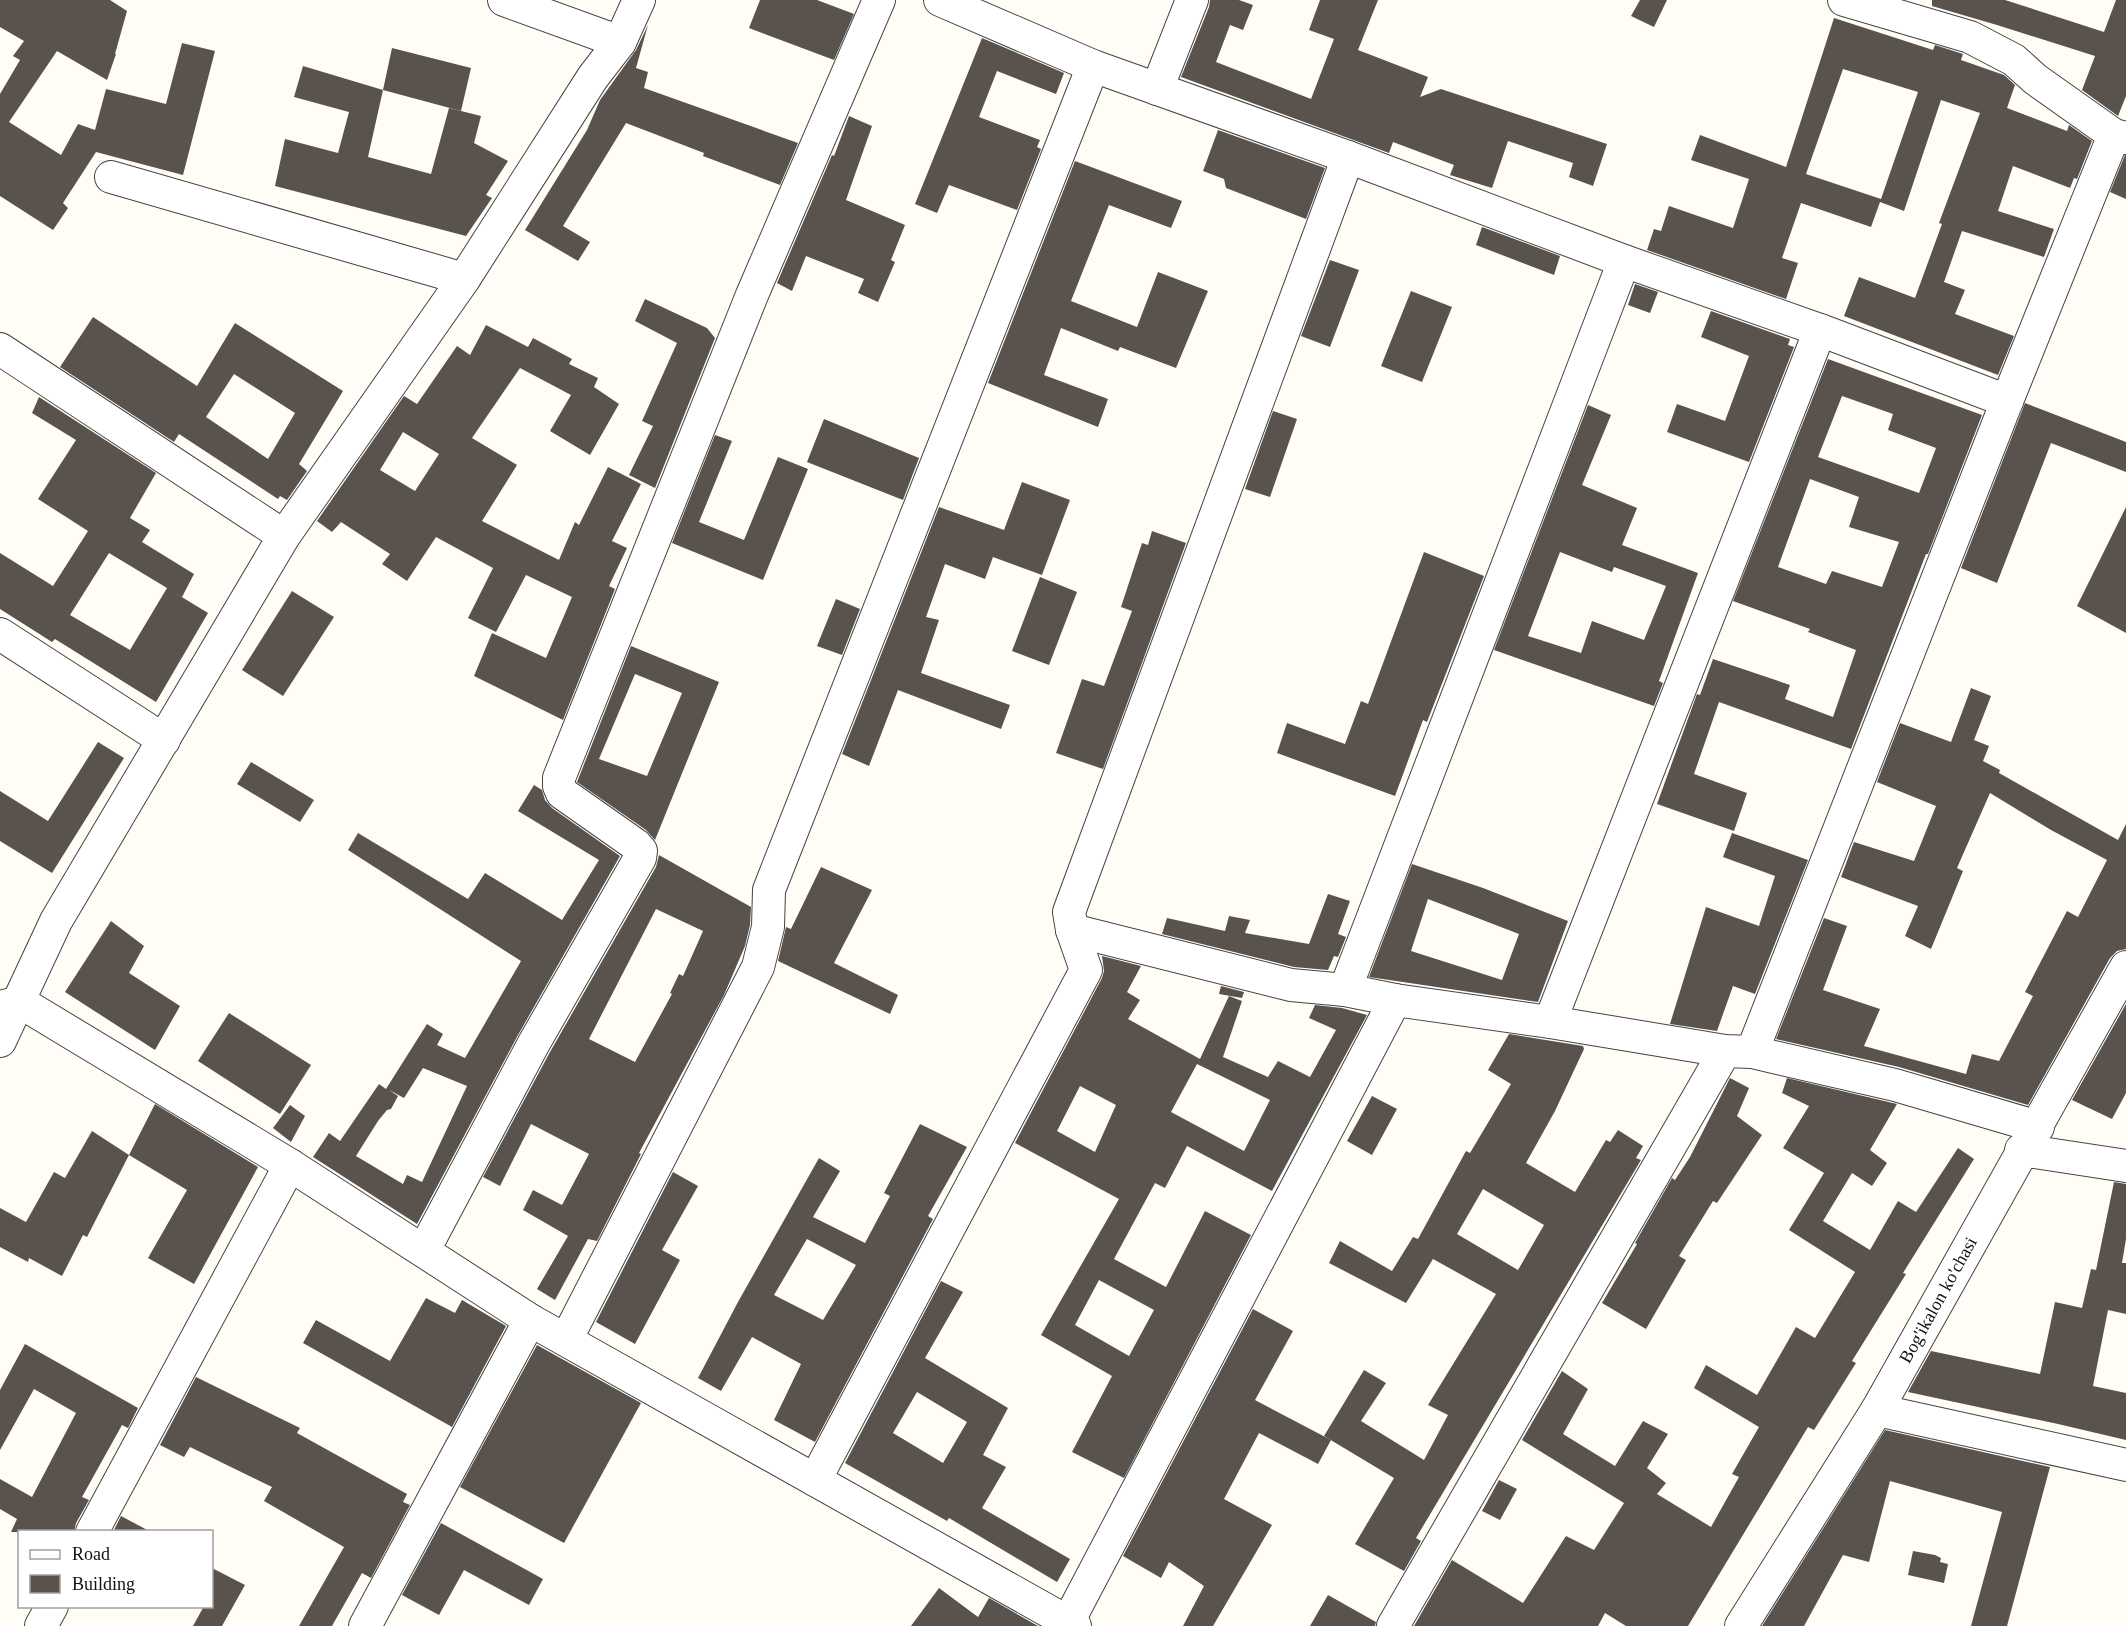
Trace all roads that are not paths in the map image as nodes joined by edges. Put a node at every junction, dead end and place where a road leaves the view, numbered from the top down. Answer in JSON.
{"nodes":[{"id":1,"x":504,"y":0,"type":"edge"},
{"id":2,"x":639,"y":0,"type":"edge"},
{"id":3,"x":879,"y":0,"type":"edge"},
{"id":4,"x":940,"y":0,"type":"edge"},
{"id":5,"x":1192,"y":0,"type":"edge"},
{"id":6,"x":1844,"y":0,"type":"edge"},
{"id":7,"x":620,"y":42,"type":"junction"},
{"id":8,"x":1093,"y":66,"type":"junction"},
{"id":9,"x":1157,"y":89,"type":"junction"},
{"id":10,"x":2120,"y":137,"type":"edge"},
{"id":11,"x":1348,"y":157,"type":"junction"},
{"id":12,"x":111,"y":177,"type":"dead end"},
{"id":13,"x":1624,"y":261,"type":"junction"},
{"id":14,"x":464,"y":279,"type":"junction"},
{"id":15,"x":1820,"y":330,"type":"junction"},
{"id":16,"x":0,"y":349,"type":"edge"},
{"id":17,"x":2007,"y":401,"type":"junction"},
{"id":18,"x":284,"y":536,"type":"junction"},
{"id":19,"x":0,"y":634,"type":"edge"},
{"id":20,"x":164,"y":740,"type":"junction"},
{"id":21,"x":1072,"y":930,"type":"junction"},
{"id":22,"x":2126,"y":967,"type":"edge"},
{"id":23,"x":1345,"y":990,"type":"junction"},
{"id":24,"x":1395,"y":1000,"type":"junction"},
{"id":25,"x":10,"y":1005,"type":"edge"},
{"id":26,"x":1550,"y":1022,"type":"junction"},
{"id":27,"x":0,"y":1041,"type":"edge"},
{"id":28,"x":1738,"y":1051,"type":"junction"},
{"id":29,"x":2030,"y":1139,"type":"junction"},
{"id":30,"x":291,"y":1165,"type":"junction"},
{"id":31,"x":2126,"y":1166,"type":"edge"},
{"id":32,"x":424,"y":1250,"type":"junction"},
{"id":33,"x":530,"y":1320,"type":"junction"},
{"id":34,"x":566,"y":1340,"type":"junction"},
{"id":35,"x":1877,"y":1410,"type":"junction"},
{"id":36,"x":2126,"y":1465,"type":"edge"},
{"id":37,"x":815,"y":1480,"type":"junction"},
{"id":38,"x":94,"y":1530,"type":"edge"},
{"id":39,"x":51,"y":1608,"type":"edge"},
{"id":40,"x":1071,"y":1624,"type":"edge"},
{"id":41,"x":41,"y":1626,"type":"edge"},
{"id":42,"x":365,"y":1626,"type":"edge"},
{"id":43,"x":1393,"y":1626,"type":"edge"},
{"id":44,"x":1741,"y":1626,"type":"edge"}],
"edges":[{"from":1,"to":7,"type":"street"},
{"from":2,"to":7,"type":"street"},
{"from":3,"to":32,"type":"street"},
{"from":4,"to":8,"type":"street"},
{"from":5,"to":9,"type":"street"},
{"from":6,"to":10,"type":"street"},
{"from":7,"to":14,"type":"street"},
{"from":8,"to":9,"type":"street"},
{"from":8,"to":34,"type":"street"},
{"from":9,"to":11,"type":"street"},
{"from":10,"to":17,"type":"street"},
{"from":11,"to":13,"type":"street"},
{"from":11,"to":21,"type":"street"},
{"from":12,"to":14,"type":"street"},
{"from":13,"to":15,"type":"street"},
{"from":13,"to":23,"type":"street"},
{"from":14,"to":18,"type":"street"},
{"from":15,"to":17,"type":"street"},
{"from":15,"to":26,"type":"street"},
{"from":16,"to":18,"type":"street"},
{"from":17,"to":28,"type":"street"},
{"from":18,"to":20,"type":"street"},
{"from":19,"to":20,"type":"street"},
{"from":20,"to":25,"type":"street"},
{"from":21,"to":23,"type":"street"},
{"from":21,"to":37,"type":"street"},
{"from":22,"to":29,"type":"street","name":"Bog'ikalon ko'chasi"},
{"from":23,"to":24,"type":"street"},
{"from":24,"to":26,"type":"street"},
{"from":24,"to":40,"type":"street"},
{"from":25,"to":27,"type":"street"},
{"from":25,"to":30,"type":"street"},
{"from":26,"to":28,"type":"street"},
{"from":28,"to":29,"type":"street"},
{"from":28,"to":43,"type":"street"},
{"from":29,"to":31,"type":"street"},
{"from":29,"to":35,"type":"street","name":"Bog'ikalon ko'chasi"},
{"from":30,"to":32,"type":"street"},
{"from":30,"to":38,"type":"street"},
{"from":32,"to":33,"type":"street"},
{"from":33,"to":34,"type":"street"},
{"from":33,"to":42,"type":"street"},
{"from":34,"to":37,"type":"street"},
{"from":35,"to":36,"type":"street"},
{"from":35,"to":44,"type":"street","name":"Bog'ikalon ko'chasi"},
{"from":37,"to":40,"type":"street"},
{"from":39,"to":41,"type":"street"}]}
